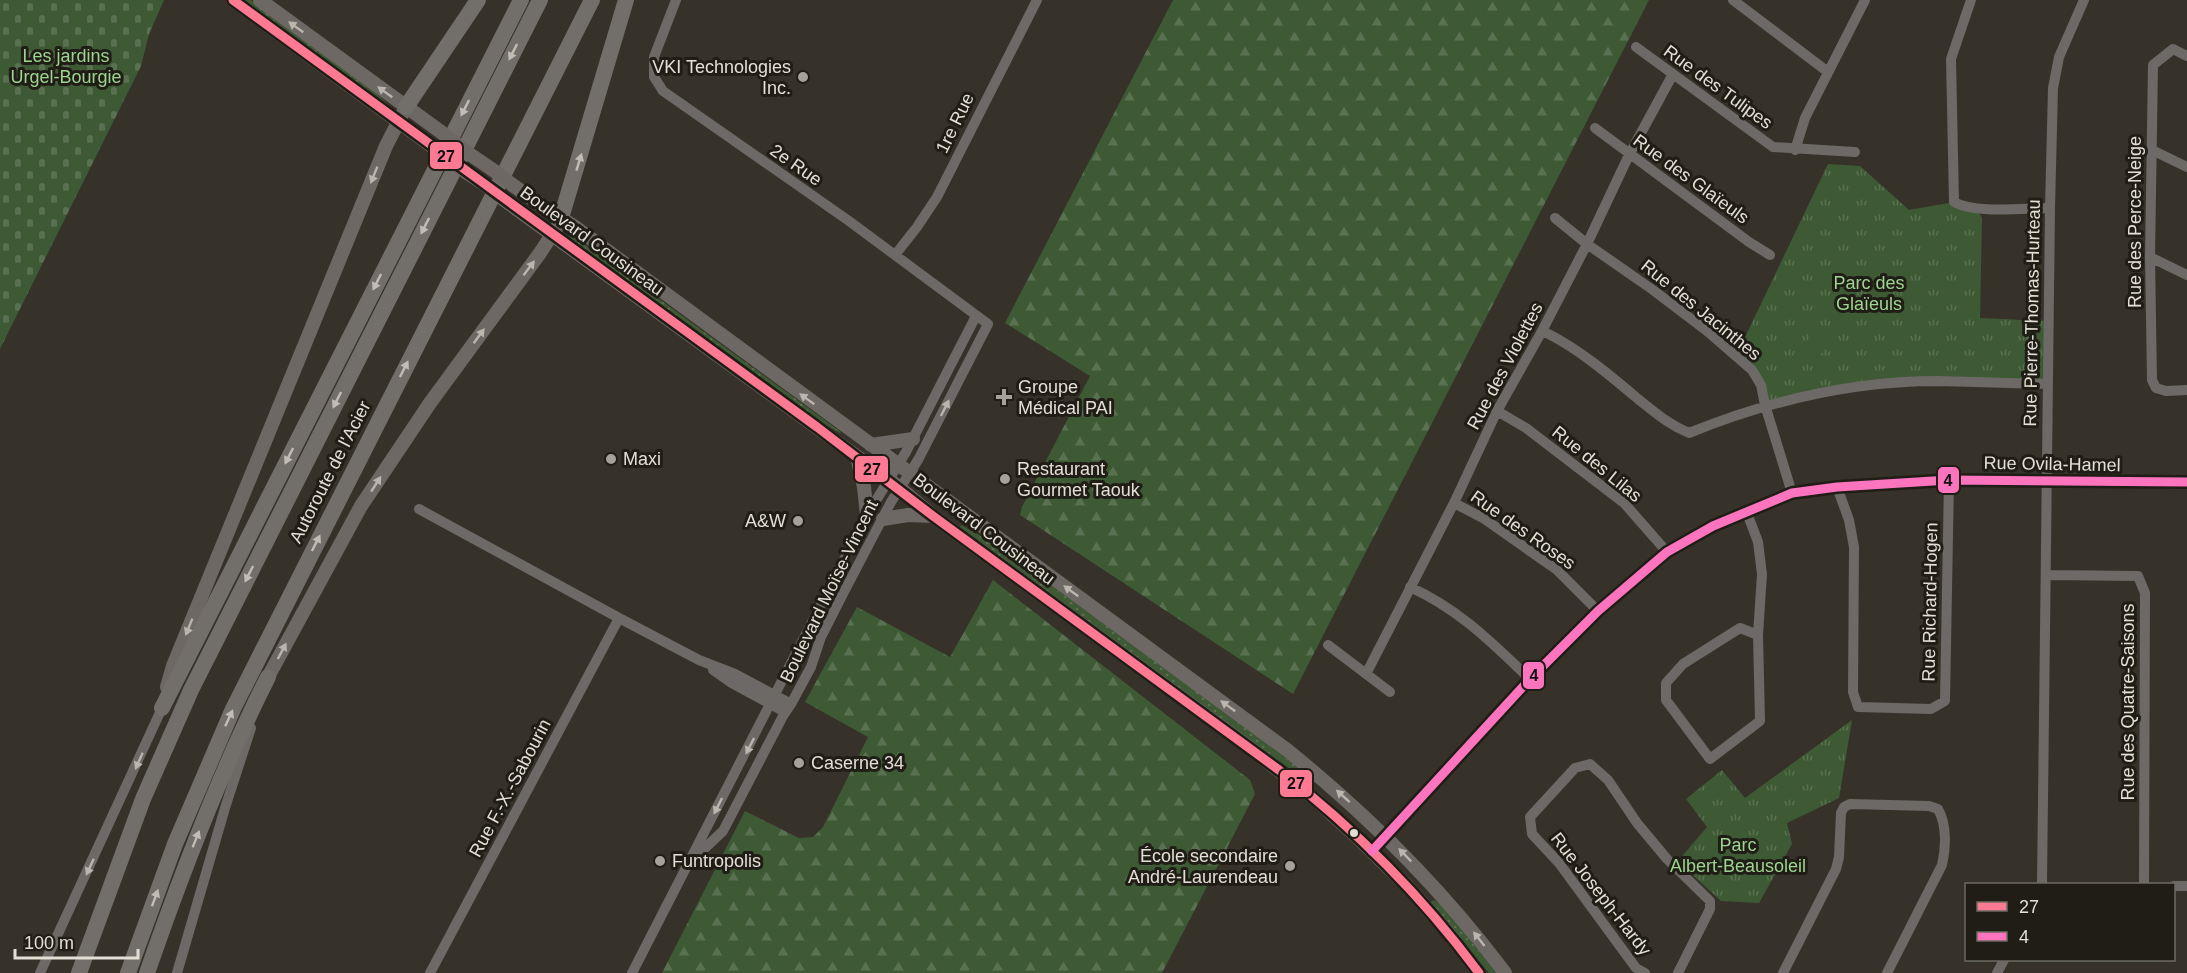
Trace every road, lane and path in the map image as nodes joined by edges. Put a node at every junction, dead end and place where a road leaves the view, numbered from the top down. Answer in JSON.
{"nodes":[{"id":1,"x":233,"y":0,"type":"edge"},
{"id":2,"x":260,"y":0,"type":"edge"},
{"id":3,"x":478,"y":0,"type":"edge"},
{"id":4,"x":520,"y":0,"type":"edge"},
{"id":5,"x":540,"y":0,"type":"edge"},
{"id":6,"x":592,"y":0,"type":"edge"},
{"id":7,"x":626,"y":0,"type":"edge"},
{"id":8,"x":676,"y":0,"type":"edge"},
{"id":9,"x":1037,"y":0,"type":"edge"},
{"id":10,"x":1733,"y":0,"type":"edge"},
{"id":11,"x":1865,"y":0,"type":"edge"},
{"id":12,"x":1971,"y":0,"type":"edge"},
{"id":13,"x":2084,"y":0,"type":"edge"},
{"id":14,"x":1636,"y":47,"type":"dead end"},
{"id":15,"x":2187,"y":56,"type":"edge"},
{"id":16,"x":1828,"y":72,"type":"junction"},
{"id":17,"x":1673,"y":74,"type":"junction"},
{"id":18,"x":402,"y":114,"type":"junction"},
{"id":19,"x":1595,"y":128,"type":"dead end"},
{"id":20,"x":1795,"y":150,"type":"junction"},
{"id":21,"x":2152,"y":150,"type":"junction"},
{"id":22,"x":1855,"y":152,"type":"dead end"},
{"id":23,"x":1629,"y":155,"type":"junction"},
{"id":24,"x":2187,"y":167,"type":"edge"},
{"id":25,"x":2050,"y":208,"type":"junction"},
{"id":26,"x":561,"y":218,"type":"junction"},
{"id":27,"x":1555,"y":218,"type":"dead end"},
{"id":28,"x":552,"y":235,"type":"junction"},
{"id":29,"x":1587,"y":244,"type":"junction"},
{"id":30,"x":895,"y":255,"type":"junction"},
{"id":31,"x":1770,"y":255,"type":"dead end"},
{"id":32,"x":2150,"y":257,"type":"junction"},
{"id":33,"x":2187,"y":275,"type":"edge"},
{"id":34,"x":976,"y":316,"type":"junction"},
{"id":35,"x":988,"y":324,"type":"joint"},
{"id":36,"x":1542,"y":331,"type":"junction"},
{"id":37,"x":2047,"y":384,"type":"junction"},
{"id":38,"x":2187,"y":390,"type":"edge"},
{"id":39,"x":1765,"y":405,"type":"junction"},
{"id":40,"x":1497,"y":411,"type":"junction"},
{"id":41,"x":913,"y":439,"type":"junction"},
{"id":42,"x":871,"y":445,"type":"junction"},
{"id":43,"x":857,"y":457,"type":"junction"},
{"id":44,"x":904,"y":469,"type":"junction"},
{"id":45,"x":1949,"y":480,"type":"junction"},
{"id":46,"x":2047,"y":480,"type":"junction"},
{"id":47,"x":2187,"y":482,"type":"edge"},
{"id":48,"x":894,"y":484,"type":"junction"},
{"id":49,"x":1837,"y":487,"type":"junction"},
{"id":50,"x":1792,"y":493,"type":"junction"},
{"id":51,"x":1454,"y":503,"type":"junction"},
{"id":52,"x":419,"y":508,"type":"dead end"},
{"id":53,"x":1747,"y":513,"type":"junction"},
{"id":54,"x":867,"y":515,"type":"junction"},
{"id":55,"x":933,"y":516,"type":"junction"},
{"id":56,"x":883,"y":519,"type":"junction"},
{"id":57,"x":1667,"y":552,"type":"junction"},
{"id":58,"x":2046,"y":575,"type":"junction"},
{"id":59,"x":1410,"y":587,"type":"junction"},
{"id":60,"x":1598,"y":611,"type":"junction"},
{"id":61,"x":619,"y":618,"type":"junction"},
{"id":62,"x":1758,"y":635,"type":"junction"},
{"id":63,"x":1328,"y":645,"type":"dead end"},
{"id":64,"x":1366,"y":674,"type":"junction"},
{"id":65,"x":268,"y":676,"type":"junction"},
{"id":66,"x":1530,"y":679,"type":"junction"},
{"id":67,"x":1390,"y":692,"type":"dead end"},
{"id":68,"x":772,"y":700,"type":"junction"},
{"id":69,"x":162,"y":708,"type":"junction"},
{"id":70,"x":788,"y":708,"type":"junction"},
{"id":71,"x":1386,"y":836,"type":"junction"},
{"id":72,"x":1372,"y":851,"type":"junction"},
{"id":73,"x":689,"y":863,"type":"junction"},
{"id":74,"x":2042,"y":883,"type":"edge"},
{"id":75,"x":2144,"y":883,"type":"edge"},
{"id":76,"x":40,"y":973,"type":"edge"},
{"id":77,"x":79,"y":973,"type":"edge"},
{"id":78,"x":128,"y":973,"type":"edge"},
{"id":79,"x":147,"y":973,"type":"edge"},
{"id":80,"x":177,"y":973,"type":"edge"},
{"id":81,"x":430,"y":973,"type":"edge"},
{"id":82,"x":632,"y":973,"type":"edge"},
{"id":83,"x":1479,"y":973,"type":"edge"},
{"id":84,"x":1505,"y":973,"type":"edge"},
{"id":85,"x":1645,"y":973,"type":"edge"},
{"id":86,"x":1678,"y":973,"type":"edge"},
{"id":87,"x":1783,"y":973,"type":"edge"},
{"id":88,"x":1887,"y":973,"type":"edge"}],
"edges":[{"from":1,"to":18,"type":"main road","name":"Boulevard Cousineau"},
{"from":18,"to":2,"type":"main road","name":"Boulevard Cousineau","one_way":true},
{"from":3,"to":18,"type":"highway"},
{"from":4,"to":69,"type":"highway","one_way":true},
{"from":5,"to":77,"type":"highway","name":"Autoroute de l'Acier","one_way":true},
{"from":78,"to":6,"type":"highway","name":"Autoroute de l'Acier","one_way":true},
{"from":26,"to":7,"type":"highway","one_way":true},
{"from":8,"to":30,"type":"street","name":"2e Rue"},
{"from":9,"to":30,"type":"street","name":"1re Rue"},
{"from":10,"to":16,"type":"street"},
{"from":11,"to":16,"type":"street"},
{"from":12,"to":25,"type":"street"},
{"from":13,"to":25,"type":"street","name":"Rue Pierre-Thomas-Hurteau"},
{"from":14,"to":17,"type":"street","name":"Rue des Tulipes"},
{"from":15,"to":21,"type":"street","name":"Rue des Perce-Neige"},
{"from":16,"to":20,"type":"street"},
{"from":17,"to":20,"type":"street","name":"Rue des Tulipes"},
{"from":17,"to":23,"type":"street","name":"Rue des Violettes"},
{"from":18,"to":26,"type":"main road","name":"Boulevard Cousineau","bridge":true},
{"from":18,"to":28,"type":"main road","name":"Boulevard Cousineau","bridge":true},
{"from":18,"to":69,"type":"main road","one_way":true},
{"from":19,"to":23,"type":"street","name":"Rue des Glaïeuls"},
{"from":20,"to":22,"type":"street","name":"Rue des Tulipes"},
{"from":21,"to":24,"type":"street"},
{"from":21,"to":32,"type":"street","name":"Rue des Perce-Neige"},
{"from":23,"to":29,"type":"street","name":"Rue des Violettes"},
{"from":23,"to":31,"type":"street","name":"Rue des Glaïeuls"},
{"from":25,"to":37,"type":"street","name":"Rue Pierre-Thomas-Hurteau"},
{"from":26,"to":28,"type":"main road"},
{"from":42,"to":26,"type":"main road","name":"Boulevard Cousineau","one_way":true},
{"from":27,"to":29,"type":"street","name":"Rue des Jacinthes"},
{"from":28,"to":43,"type":"main road","name":"Boulevard Cousineau"},
{"from":65,"to":28,"type":"main road","one_way":true},
{"from":29,"to":36,"type":"street","name":"Rue des Violettes"},
{"from":29,"to":39,"type":"street","name":"Rue des Jacinthes"},
{"from":30,"to":34,"type":"street","name":"2e Rue"},
{"from":32,"to":33,"type":"street"},
{"from":32,"to":38,"type":"street","name":"Rue des Perce-Neige"},
{"from":34,"to":35,"type":"street","name":"2e Rue"},
{"from":34,"to":41,"type":"street","name":"Boulevard Moïse-Vincent"},
{"from":44,"to":35,"type":"street","name":"Boulevard Moïse-Vincent","one_way":true},
{"from":36,"to":39,"type":"street"},
{"from":36,"to":40,"type":"street","name":"Rue des Violettes"},
{"from":37,"to":39,"type":"street"},
{"from":37,"to":46,"type":"street","name":"Rue Pierre-Thomas-Hurteau"},
{"from":39,"to":50,"type":"street","name":"Rue des Jacinthes"},
{"from":40,"to":51,"type":"street","name":"Rue des Violettes"},
{"from":40,"to":57,"type":"street","name":"Rue des Lilas"},
{"from":41,"to":42,"type":"main road"},
{"from":41,"to":44,"type":"street","name":"Boulevard Moïse-Vincent"},
{"from":42,"to":44,"type":"main road","name":"Boulevard Cousineau"},
{"from":43,"to":48,"type":"main road","name":"Boulevard Cousineau"},
{"from":43,"to":54,"type":"main road"},
{"from":44,"to":48,"type":"street","name":"Boulevard Moïse-Vincent"},
{"from":71,"to":44,"type":"main road","name":"Boulevard Cousineau","one_way":true},
{"from":45,"to":46,"type":"street","name":"Rue Ovila-Hamel"},
{"from":45,"to":49,"type":"street","name":"Rue Ovila-Hamel"},
{"from":45,"to":49,"type":"street","name":"Rue Richard-Hogen"},
{"from":46,"to":47,"type":"street","name":"Rue Ovila-Hamel"},
{"from":46,"to":58,"type":"street","name":"Rue Pierre-Thomas-Hurteau"},
{"from":48,"to":54,"type":"street","name":"Boulevard Moïse-Vincent"},
{"from":48,"to":55,"type":"main road","name":"Boulevard Cousineau"},
{"from":48,"to":56,"type":"street","name":"Boulevard Moïse-Vincent"},
{"from":49,"to":50,"type":"street","name":"Rue Ovila-Hamel"},
{"from":50,"to":53,"type":"street","name":"Rue Ovila-Hamel"},
{"from":51,"to":59,"type":"street","name":"Rue des Violettes"},
{"from":51,"to":60,"type":"street","name":"Rue des Roses"},
{"from":52,"to":61,"type":"street"},
{"from":53,"to":57,"type":"street","name":"Rue Ovila-Hamel"},
{"from":53,"to":62,"type":"street"},
{"from":54,"to":68,"type":"street","name":"Boulevard Moïse-Vincent"},
{"from":55,"to":56,"type":"main road"},
{"from":55,"to":72,"type":"main road","name":"Boulevard Cousineau"},
{"from":56,"to":70,"type":"street","name":"Boulevard Moïse-Vincent"},
{"from":57,"to":60,"type":"street","name":"Rue Ovila-Hamel"},
{"from":58,"to":74,"type":"street","name":"Rue Pierre-Thomas-Hurteau"},
{"from":58,"to":75,"type":"street","name":"Rue des Quatre-Saisons"},
{"from":59,"to":64,"type":"street","name":"Rue des Violettes"},
{"from":59,"to":66,"type":"street"},
{"from":60,"to":66,"type":"street","name":"Rue Ovila-Hamel"},
{"from":61,"to":68,"type":"street"},
{"from":61,"to":81,"type":"street","name":"Rue F.-X.-Sabourin"},
{"from":62,"to":62,"type":"street"},
{"from":63,"to":64,"type":"street"},
{"from":64,"to":67,"type":"street"},
{"from":79,"to":65,"type":"highway","one_way":true},
{"from":65,"to":80,"type":"street"},
{"from":66,"to":71,"type":"street","name":"Rue Ovila-Hamel"},
{"from":68,"to":70,"type":"street"},
{"from":68,"to":73,"type":"street","name":"Boulevard Moïse-Vincent","one_way":true},
{"from":69,"to":76,"type":"street","one_way":true},
{"from":70,"to":73,"type":"street","name":"Boulevard Moïse-Vincent"},
{"from":71,"to":72,"type":"street","name":"Rue Ovila-Hamel"},
{"from":84,"to":71,"type":"main road","name":"Boulevard Cousineau","one_way":true},
{"from":72,"to":83,"type":"main road","name":"Boulevard Cousineau"},
{"from":73,"to":82,"type":"street","name":"Boulevard Moïse-Vincent"},
{"from":85,"to":86,"type":"street","name":"Rue Joseph-Hardy"},
{"from":87,"to":88,"type":"street"}]}
